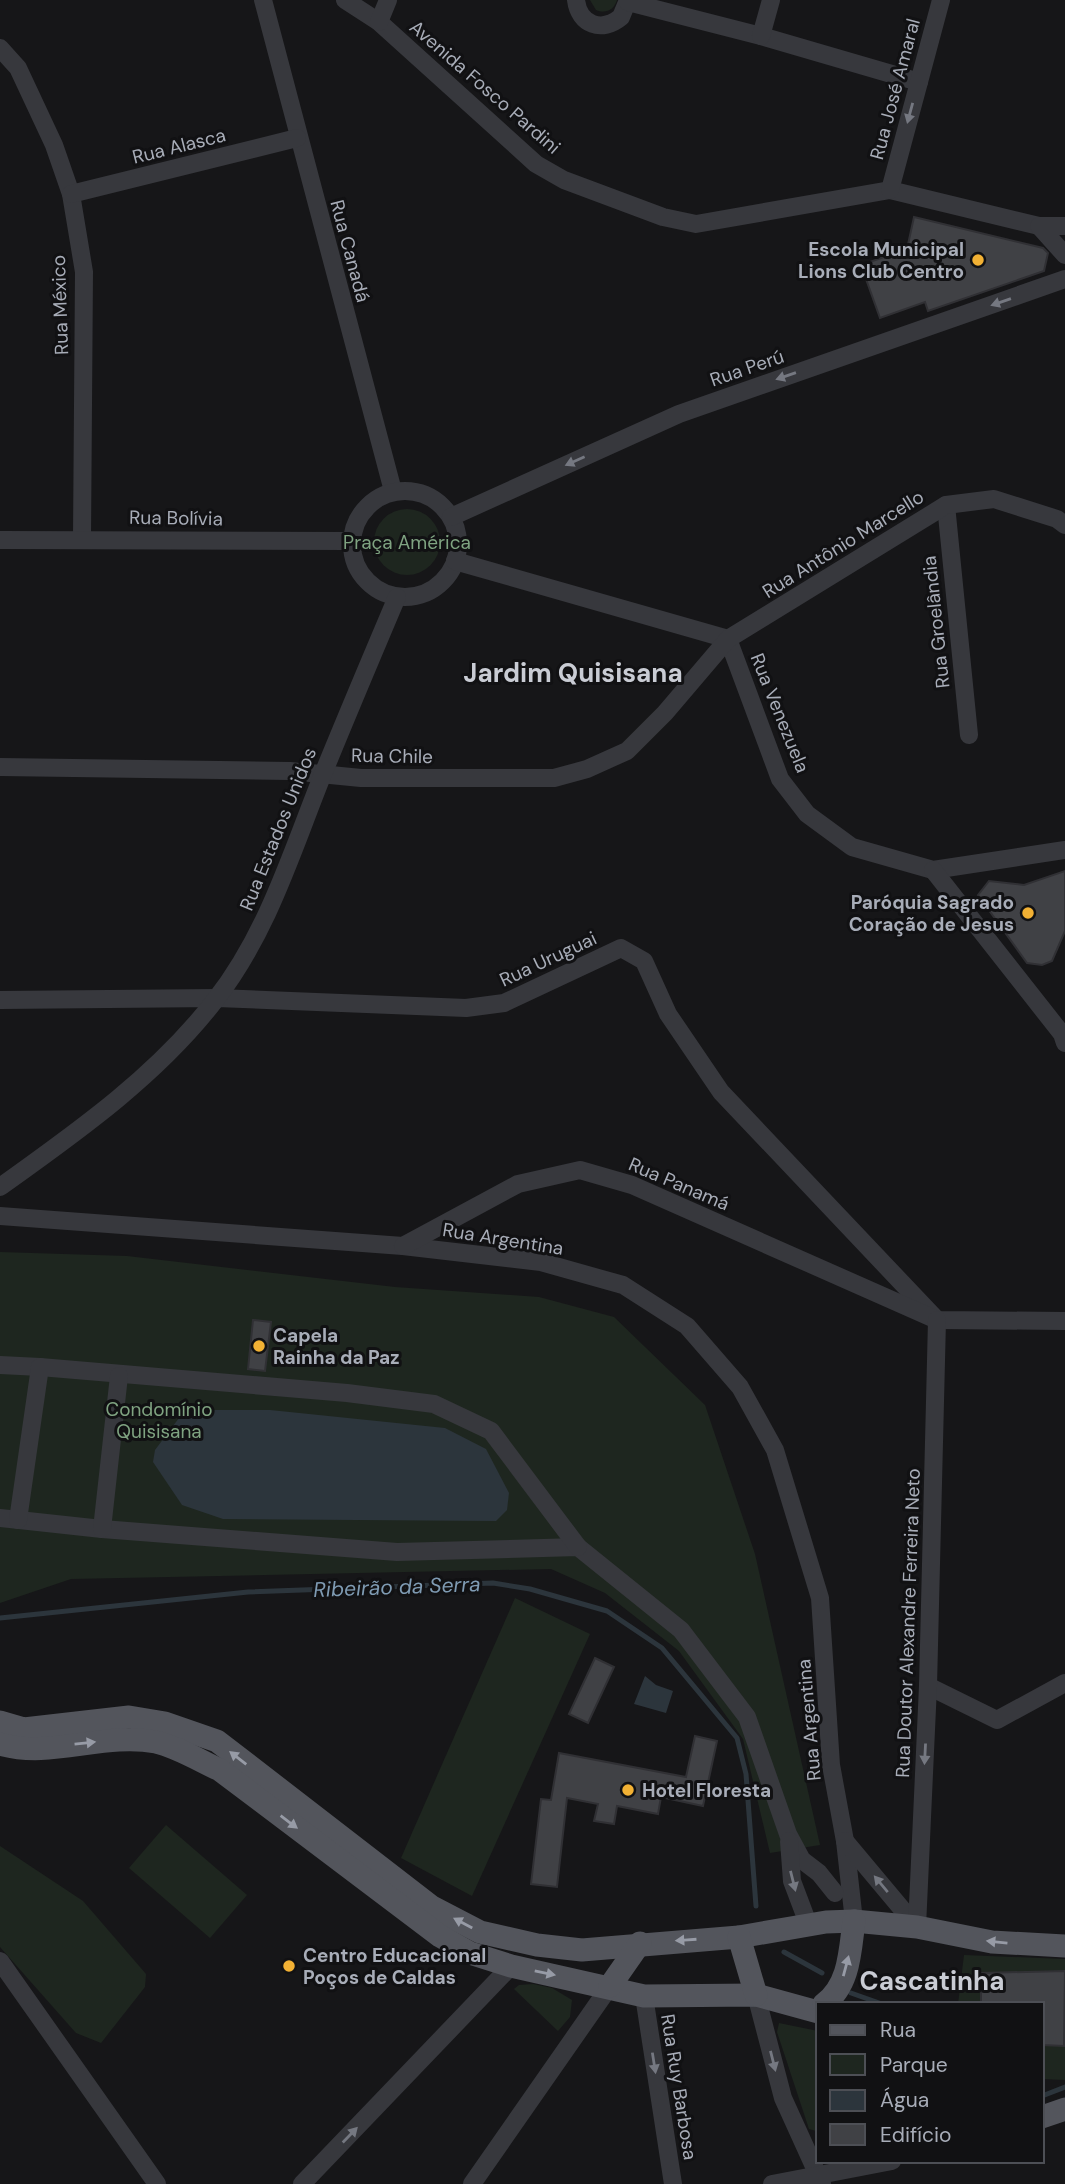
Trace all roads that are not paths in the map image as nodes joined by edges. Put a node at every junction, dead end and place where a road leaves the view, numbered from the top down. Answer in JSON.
{"nodes":[{"id":1,"x":250,"y":0,"type":"edge"},
{"id":2,"x":263,"y":0,"type":"edge"},
{"id":3,"x":345,"y":0,"type":"edge"},
{"id":4,"x":388,"y":0,"type":"edge"},
{"id":5,"x":576,"y":0,"type":"edge"},
{"id":6,"x":771,"y":0,"type":"edge"},
{"id":7,"x":941,"y":0,"type":"edge"},
{"id":8,"x":628,"y":1,"type":"edge"},
{"id":9,"x":268,"y":21,"type":"junction"},
{"id":10,"x":379,"y":22,"type":"junction"},
{"id":11,"x":761,"y":36,"type":"junction"},
{"id":12,"x":0,"y":48,"type":"edge"},
{"id":13,"x":919,"y":82,"type":"junction"},
{"id":14,"x":297,"y":138,"type":"junction"},
{"id":15,"x":890,"y":190,"type":"junction"},
{"id":16,"x":71,"y":194,"type":"junction"},
{"id":17,"x":1039,"y":226,"type":"junction"},
{"id":18,"x":1065,"y":226,"type":"edge"},
{"id":19,"x":1065,"y":255,"type":"edge"},
{"id":20,"x":1065,"y":279,"type":"edge"},
{"id":21,"x":393,"y":491,"type":"junction"},
{"id":22,"x":946,"y":505,"type":"junction"},
{"id":23,"x":451,"y":517,"type":"junction"},
{"id":24,"x":1065,"y":525,"type":"edge"},
{"id":25,"x":82,"y":538,"type":"junction"},
{"id":26,"x":0,"y":540,"type":"edge"},
{"id":27,"x":351,"y":541,"type":"junction"},
{"id":28,"x":455,"y":561,"type":"junction"},
{"id":29,"x":397,"y":597,"type":"junction"},
{"id":30,"x":728,"y":639,"type":"junction"},
{"id":31,"x":969,"y":735,"type":"dead end"},
{"id":32,"x":0,"y":767,"type":"edge"},
{"id":33,"x":323,"y":774,"type":"junction"},
{"id":34,"x":1065,"y":850,"type":"edge"},
{"id":35,"x":933,"y":870,"type":"junction"},
{"id":36,"x":217,"y":998,"type":"junction"},
{"id":37,"x":0,"y":1000,"type":"edge"},
{"id":38,"x":1065,"y":1043,"type":"edge"},
{"id":39,"x":0,"y":1187,"type":"edge"},
{"id":40,"x":0,"y":1216,"type":"edge"},
{"id":41,"x":403,"y":1246,"type":"junction"},
{"id":42,"x":937,"y":1320,"type":"junction"},
{"id":43,"x":1065,"y":1321,"type":"edge"},
{"id":44,"x":0,"y":1365,"type":"edge"},
{"id":45,"x":40,"y":1367,"type":"junction"},
{"id":46,"x":120,"y":1376,"type":"junction"},
{"id":47,"x":9,"y":1519,"type":"edge"},
{"id":48,"x":102,"y":1529,"type":"junction"},
{"id":49,"x":578,"y":1547,"type":"junction"},
{"id":50,"x":1065,"y":1684,"type":"edge"},
{"id":51,"x":928,"y":1686,"type":"junction"},
{"id":52,"x":0,"y":1722,"type":"edge"},
{"id":53,"x":0,"y":1744,"type":"edge"},
{"id":54,"x":788,"y":1834,"type":"junction"},
{"id":55,"x":845,"y":1841,"type":"junction"},
{"id":56,"x":835,"y":1893,"type":"junction"},
{"id":57,"x":854,"y":1921,"type":"junction"},
{"id":58,"x":818,"y":1924,"type":"junction"},
{"id":59,"x":917,"y":1927,"type":"junction"},
{"id":60,"x":739,"y":1937,"type":"junction"},
{"id":61,"x":640,"y":1943,"type":"junction"},
{"id":62,"x":1065,"y":1946,"type":"edge"},
{"id":63,"x":0,"y":1961,"type":"edge"},
{"id":64,"x":511,"y":1966,"type":"junction"},
{"id":65,"x":610,"y":1986,"type":"junction"},
{"id":66,"x":756,"y":1995,"type":"junction"},
{"id":67,"x":644,"y":1996,"type":"junction"},
{"id":68,"x":826,"y":2002,"type":"edge"},
{"id":69,"x":816,"y":2009,"type":"edge"},
{"id":70,"x":1065,"y":2109,"type":"edge"},
{"id":71,"x":1044,"y":2116,"type":"edge"},
{"id":72,"x":884,"y":2163,"type":"edge"},
{"id":73,"x":819,"y":2180,"type":"edge"},
{"id":74,"x":157,"y":2184,"type":"edge"},
{"id":75,"x":302,"y":2184,"type":"edge"},
{"id":76,"x":472,"y":2184,"type":"edge"},
{"id":77,"x":673,"y":2184,"type":"edge"},
{"id":78,"x":772,"y":2184,"type":"edge"}],
"edges":[{"from":1,"to":9,"type":"street"},
{"from":2,"to":9,"type":"street","name":"Rua Canadá"},
{"from":3,"to":10,"type":"street","name":"Avenida Fosco Pardini"},
{"from":4,"to":10,"type":"street"},
{"from":5,"to":8,"type":"street"},
{"from":6,"to":11,"type":"street"},
{"from":7,"to":13,"type":"street","name":"Rua José Amaral"},
{"from":8,"to":11,"type":"street"},
{"from":9,"to":14,"type":"street","name":"Rua Canadá"},
{"from":10,"to":15,"type":"street","name":"Avenida Fosco Pardini"},
{"from":11,"to":13,"type":"street"},
{"from":12,"to":16,"type":"street","name":"Rua México"},
{"from":13,"to":15,"type":"street","name":"Rua José Amaral","one_way":true},
{"from":14,"to":16,"type":"street","name":"Rua Alasca"},
{"from":14,"to":21,"type":"street","name":"Rua Canadá"},
{"from":15,"to":17,"type":"street"},
{"from":16,"to":25,"type":"street","name":"Rua México"},
{"from":17,"to":18,"type":"street"},
{"from":17,"to":19,"type":"street"},
{"from":20,"to":23,"type":"street","name":"Rua Perú","one_way":true},
{"from":21,"to":23,"type":"street"},
{"from":21,"to":27,"type":"street"},
{"from":22,"to":24,"type":"street","name":"Rua Antônio Marcello"},
{"from":22,"to":30,"type":"street","name":"Rua Antônio Marcello"},
{"from":22,"to":31,"type":"street","name":"Rua Groelândia"},
{"from":23,"to":28,"type":"street"},
{"from":25,"to":26,"type":"street","name":"Rua Bolívia"},
{"from":25,"to":27,"type":"street","name":"Rua Bolívia"},
{"from":27,"to":29,"type":"street"},
{"from":28,"to":29,"type":"street"},
{"from":28,"to":30,"type":"street","name":"Rua Venezuela"},
{"from":29,"to":33,"type":"street","name":"Rua Estados Unidos"},
{"from":30,"to":33,"type":"street","name":"Rua Chile"},
{"from":30,"to":35,"type":"street","name":"Rua Venezuela"},
{"from":32,"to":33,"type":"street","name":"Rua Chile"},
{"from":33,"to":36,"type":"street","name":"Rua Estados Unidos"},
{"from":34,"to":35,"type":"street"},
{"from":35,"to":38,"type":"street"},
{"from":36,"to":37,"type":"street","name":"Rua Uruguai"},
{"from":36,"to":39,"type":"street","name":"Rua Estados Unidos"},
{"from":36,"to":42,"type":"street","name":"Rua Uruguai"},
{"from":40,"to":41,"type":"street","name":"Rua Argentina"},
{"from":41,"to":42,"type":"street","name":"Rua Panamá"},
{"from":41,"to":55,"type":"street","name":"Rua Argentina"},
{"from":42,"to":43,"type":"street"},
{"from":42,"to":51,"type":"street","name":"Rua Doutor Alexandre Ferreira Neto"},
{"from":44,"to":45,"type":"street"},
{"from":45,"to":46,"type":"street"},
{"from":45,"to":47,"type":"street"},
{"from":46,"to":48,"type":"street"},
{"from":46,"to":49,"type":"street"},
{"from":47,"to":48,"type":"street"},
{"from":48,"to":49,"type":"street"},
{"from":49,"to":54,"type":"street"},
{"from":50,"to":51,"type":"street"},
{"from":51,"to":59,"type":"street","name":"Rua Doutor Alexandre Ferreira Neto","one_way":true},
{"from":61,"to":52,"type":"main road","one_way":true},
{"from":53,"to":64,"type":"main road","one_way":true},
{"from":54,"to":56,"type":"street"},
{"from":54,"to":58,"type":"street","one_way":true},
{"from":55,"to":56,"type":"street","name":"Rua Argentina"},
{"from":55,"to":57,"type":"street","name":"Rua Argentina"},
{"from":59,"to":55,"type":"street","name":"Rua Argentina","one_way":true},
{"from":56,"to":58,"type":"street","name":"Rua Argentina"},
{"from":57,"to":58,"type":"main road"},
{"from":57,"to":59,"type":"main road"},
{"from":68,"to":57,"type":"main road","one_way":true},
{"from":58,"to":60,"type":"main road"},
{"from":62,"to":59,"type":"main road","one_way":true},
{"from":60,"to":61,"type":"main road","one_way":true},
{"from":60,"to":66,"type":"main road"},
{"from":61,"to":65,"type":"main road"},
{"from":63,"to":74,"type":"street"},
{"from":64,"to":65,"type":"main road","one_way":true},
{"from":75,"to":64,"type":"street","one_way":true},
{"from":65,"to":67,"type":"main road"},
{"from":65,"to":76,"type":"street"},
{"from":66,"to":67,"type":"main road"},
{"from":66,"to":69,"type":"main road"},
{"from":66,"to":73,"type":"street","one_way":true},
{"from":67,"to":77,"type":"street","name":"Rua Ruy Barbosa","one_way":true},
{"from":70,"to":71,"type":"main road"},
{"from":72,"to":73,"type":"street"},
{"from":73,"to":78,"type":"street"}]}
